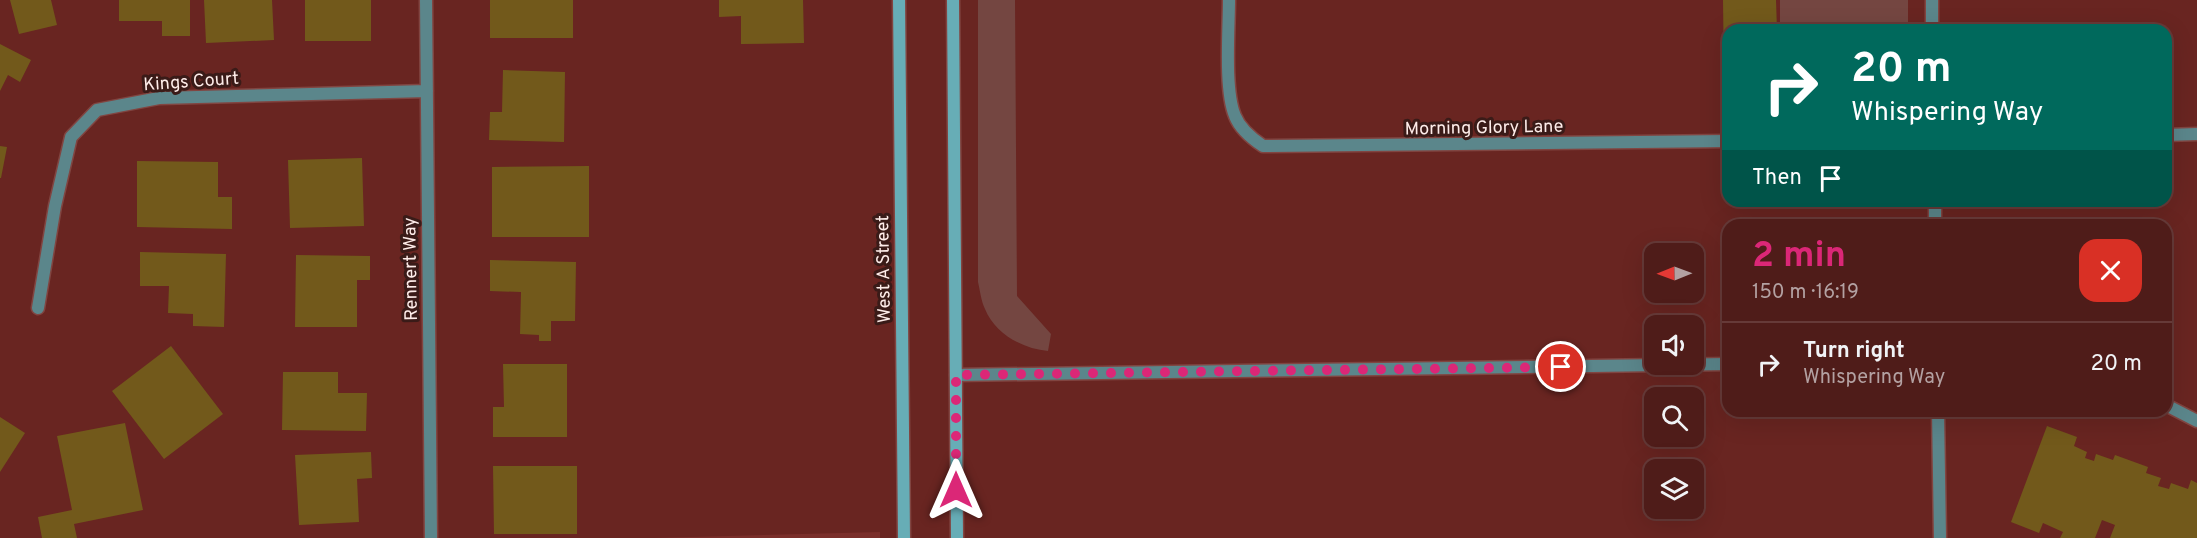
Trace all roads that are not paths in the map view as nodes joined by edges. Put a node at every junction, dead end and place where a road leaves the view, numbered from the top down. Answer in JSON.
{"nodes":[{"id":1,"x":426,"y":0,"type":"edge"},
{"id":2,"x":898,"y":0,"type":"edge"},
{"id":3,"x":953,"y":0,"type":"edge"},
{"id":4,"x":1229,"y":0,"type":"edge"},
{"id":5,"x":1932,"y":0,"type":"edge"},
{"id":6,"x":1932,"y":24,"type":"edge"},
{"id":7,"x":427,"y":91,"type":"junction"},
{"id":8,"x":2197,"y":134,"type":"edge"},
{"id":9,"x":2172,"y":135,"type":"edge"},
{"id":10,"x":1722,"y":141,"type":"edge"},
{"id":11,"x":38,"y":308,"type":"dead end"},
{"id":12,"x":1722,"y":364,"type":"edge"},
{"id":13,"x":956,"y":375,"type":"junction"},
{"id":14,"x":2172,"y":408,"type":"edge"},
{"id":15,"x":1938,"y":417,"type":"edge"},
{"id":16,"x":2197,"y":421,"type":"edge"},
{"id":17,"x":431,"y":538,"type":"edge"},
{"id":18,"x":904,"y":538,"type":"edge"},
{"id":19,"x":957,"y":538,"type":"edge"},
{"id":20,"x":1940,"y":538,"type":"edge"}],
"edges":[{"from":1,"to":7,"type":"street","name":"Rennert Way"},
{"from":2,"to":18,"type":"main road","name":"West A Street"},
{"from":3,"to":13,"type":"main road"},
{"from":4,"to":10,"type":"street","name":"Morning Glory Lane"},
{"from":5,"to":6,"type":"street"},
{"from":7,"to":11,"type":"street","name":"Kings Court"},
{"from":7,"to":17,"type":"street","name":"Rennert Way"},
{"from":8,"to":9,"type":"street"},
{"from":12,"to":13,"type":"street"},
{"from":13,"to":19,"type":"main road"},
{"from":14,"to":16,"type":"street"},
{"from":15,"to":20,"type":"street"}]}
